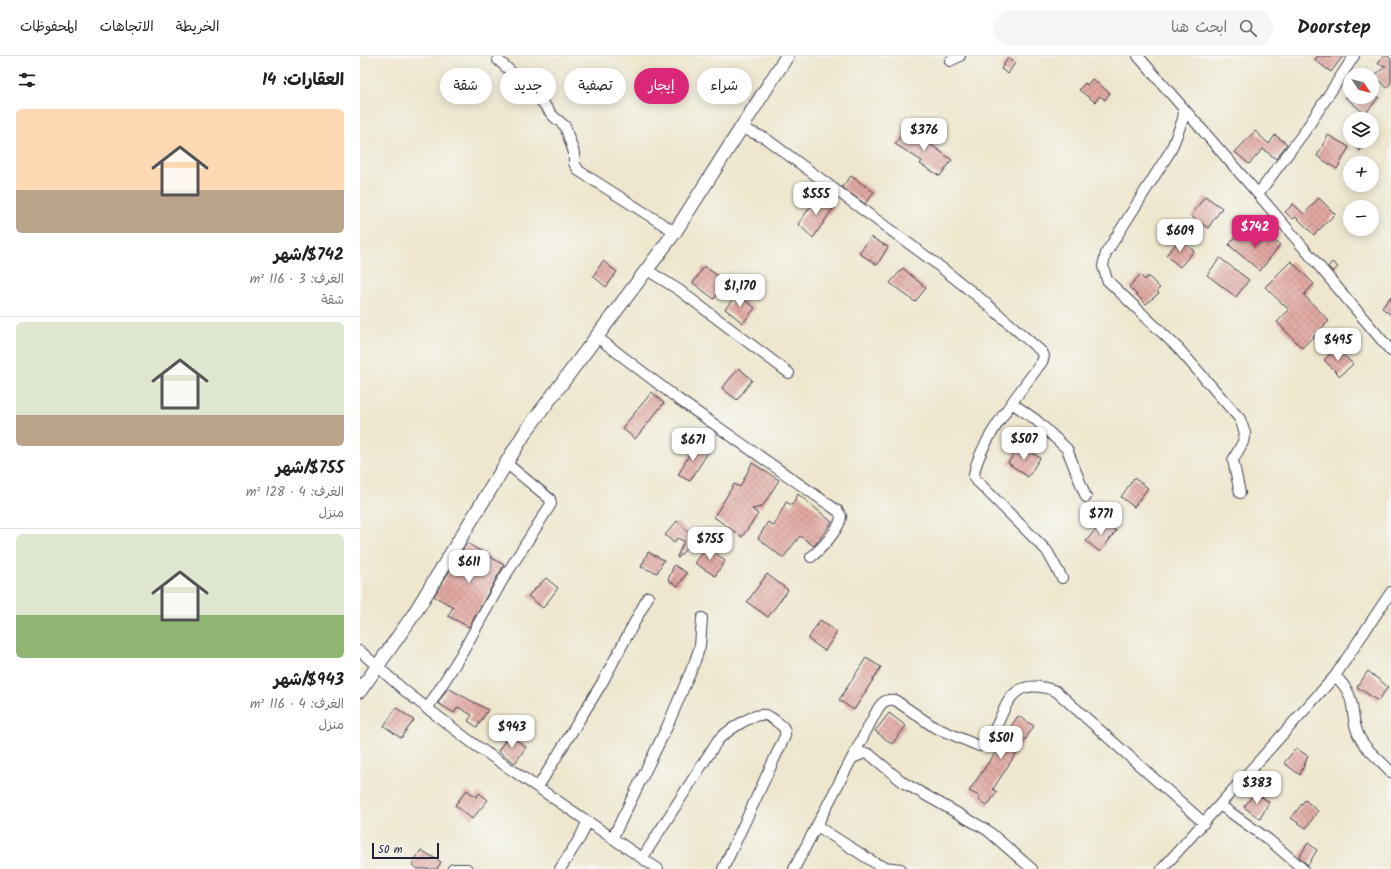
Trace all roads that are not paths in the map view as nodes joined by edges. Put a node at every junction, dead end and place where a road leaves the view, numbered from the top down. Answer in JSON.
{"nodes":[{"id":1,"x":787,"y":56,"type":"edge"},
{"id":2,"x":960,"y":56,"type":"edge"},
{"id":3,"x":1138,"y":56,"type":"edge"},
{"id":4,"x":1354,"y":56,"type":"edge"},
{"id":5,"x":498,"y":60,"type":"dead end"},
{"id":6,"x":950,"y":61,"type":"dead end"},
{"id":7,"x":1184,"y":110,"type":"junction"},
{"id":8,"x":742,"y":128,"type":"junction"},
{"id":9,"x":1258,"y":194,"type":"junction"},
{"id":10,"x":675,"y":232,"type":"junction"},
{"id":11,"x":647,"y":270,"type":"junction"},
{"id":12,"x":597,"y":337,"type":"junction"},
{"id":13,"x":1391,"y":351,"type":"edge"},
{"id":14,"x":788,"y":373,"type":"dead end"},
{"id":15,"x":1012,"y":404,"type":"junction"},
{"id":16,"x":506,"y":463,"type":"junction"},
{"id":17,"x":1240,"y":493,"type":"dead end"},
{"id":18,"x":1086,"y":497,"type":"dead end"},
{"id":19,"x":811,"y":557,"type":"dead end"},
{"id":20,"x":1062,"y":578,"type":"dead end"},
{"id":21,"x":1391,"y":592,"type":"edge"},
{"id":22,"x":648,"y":597,"type":"dead end"},
{"id":23,"x":702,"y":618,"type":"dead end"},
{"id":24,"x":360,"y":651,"type":"edge"},
{"id":25,"x":377,"y":667,"type":"junction"},
{"id":26,"x":1335,"y":676,"type":"junction"},
{"id":27,"x":360,"y":691,"type":"edge"},
{"id":28,"x":428,"y":709,"type":"junction"},
{"id":29,"x":853,"y":758,"type":"junction"},
{"id":30,"x":1391,"y":772,"type":"edge"},
{"id":31,"x":538,"y":786,"type":"junction"},
{"id":32,"x":1220,"y":805,"type":"junction"},
{"id":33,"x":587,"y":822,"type":"junction"},
{"id":34,"x":1204,"y":823,"type":"junction"},
{"id":35,"x":817,"y":826,"type":"junction"},
{"id":36,"x":613,"y":837,"type":"junction"},
{"id":37,"x":642,"y":857,"type":"junction"},
{"id":38,"x":453,"y":869,"type":"edge"},
{"id":39,"x":466,"y":869,"type":"edge"},
{"id":40,"x":560,"y":869,"type":"edge"},
{"id":41,"x":658,"y":869,"type":"edge"},
{"id":42,"x":723,"y":869,"type":"edge"},
{"id":43,"x":794,"y":869,"type":"edge"},
{"id":44,"x":901,"y":869,"type":"edge"},
{"id":45,"x":1032,"y":869,"type":"edge"},
{"id":46,"x":1162,"y":869,"type":"edge"},
{"id":47,"x":1303,"y":869,"type":"edge"}],
"edges":[{"from":1,"to":8,"type":"street"},
{"from":2,"to":6,"type":"street"},
{"from":3,"to":7,"type":"street"},
{"from":4,"to":9,"type":"street"},
{"from":5,"to":10,"type":"street"},
{"from":7,"to":9,"type":"street"},
{"from":7,"to":17,"type":"street"},
{"from":8,"to":10,"type":"street"},
{"from":8,"to":15,"type":"street"},
{"from":9,"to":13,"type":"street"},
{"from":10,"to":11,"type":"street"},
{"from":11,"to":12,"type":"street"},
{"from":11,"to":14,"type":"street"},
{"from":12,"to":16,"type":"street"},
{"from":12,"to":19,"type":"street"},
{"from":15,"to":18,"type":"street"},
{"from":15,"to":20,"type":"street"},
{"from":16,"to":25,"type":"street"},
{"from":16,"to":28,"type":"street"},
{"from":21,"to":26,"type":"street"},
{"from":22,"to":31,"type":"street"},
{"from":23,"to":36,"type":"street"},
{"from":24,"to":25,"type":"street"},
{"from":25,"to":27,"type":"street"},
{"from":25,"to":28,"type":"street"},
{"from":26,"to":30,"type":"street"},
{"from":26,"to":32,"type":"street"},
{"from":28,"to":31,"type":"street"},
{"from":29,"to":34,"type":"street"},
{"from":29,"to":35,"type":"street"},
{"from":29,"to":45,"type":"street"},
{"from":31,"to":33,"type":"street"},
{"from":32,"to":34,"type":"street"},
{"from":32,"to":47,"type":"street"},
{"from":33,"to":36,"type":"street"},
{"from":33,"to":40,"type":"street"},
{"from":34,"to":46,"type":"street"},
{"from":35,"to":43,"type":"street"},
{"from":35,"to":44,"type":"street"},
{"from":36,"to":37,"type":"street"},
{"from":37,"to":41,"type":"street"},
{"from":37,"to":42,"type":"street"},
{"from":38,"to":39,"type":"street"}]}
